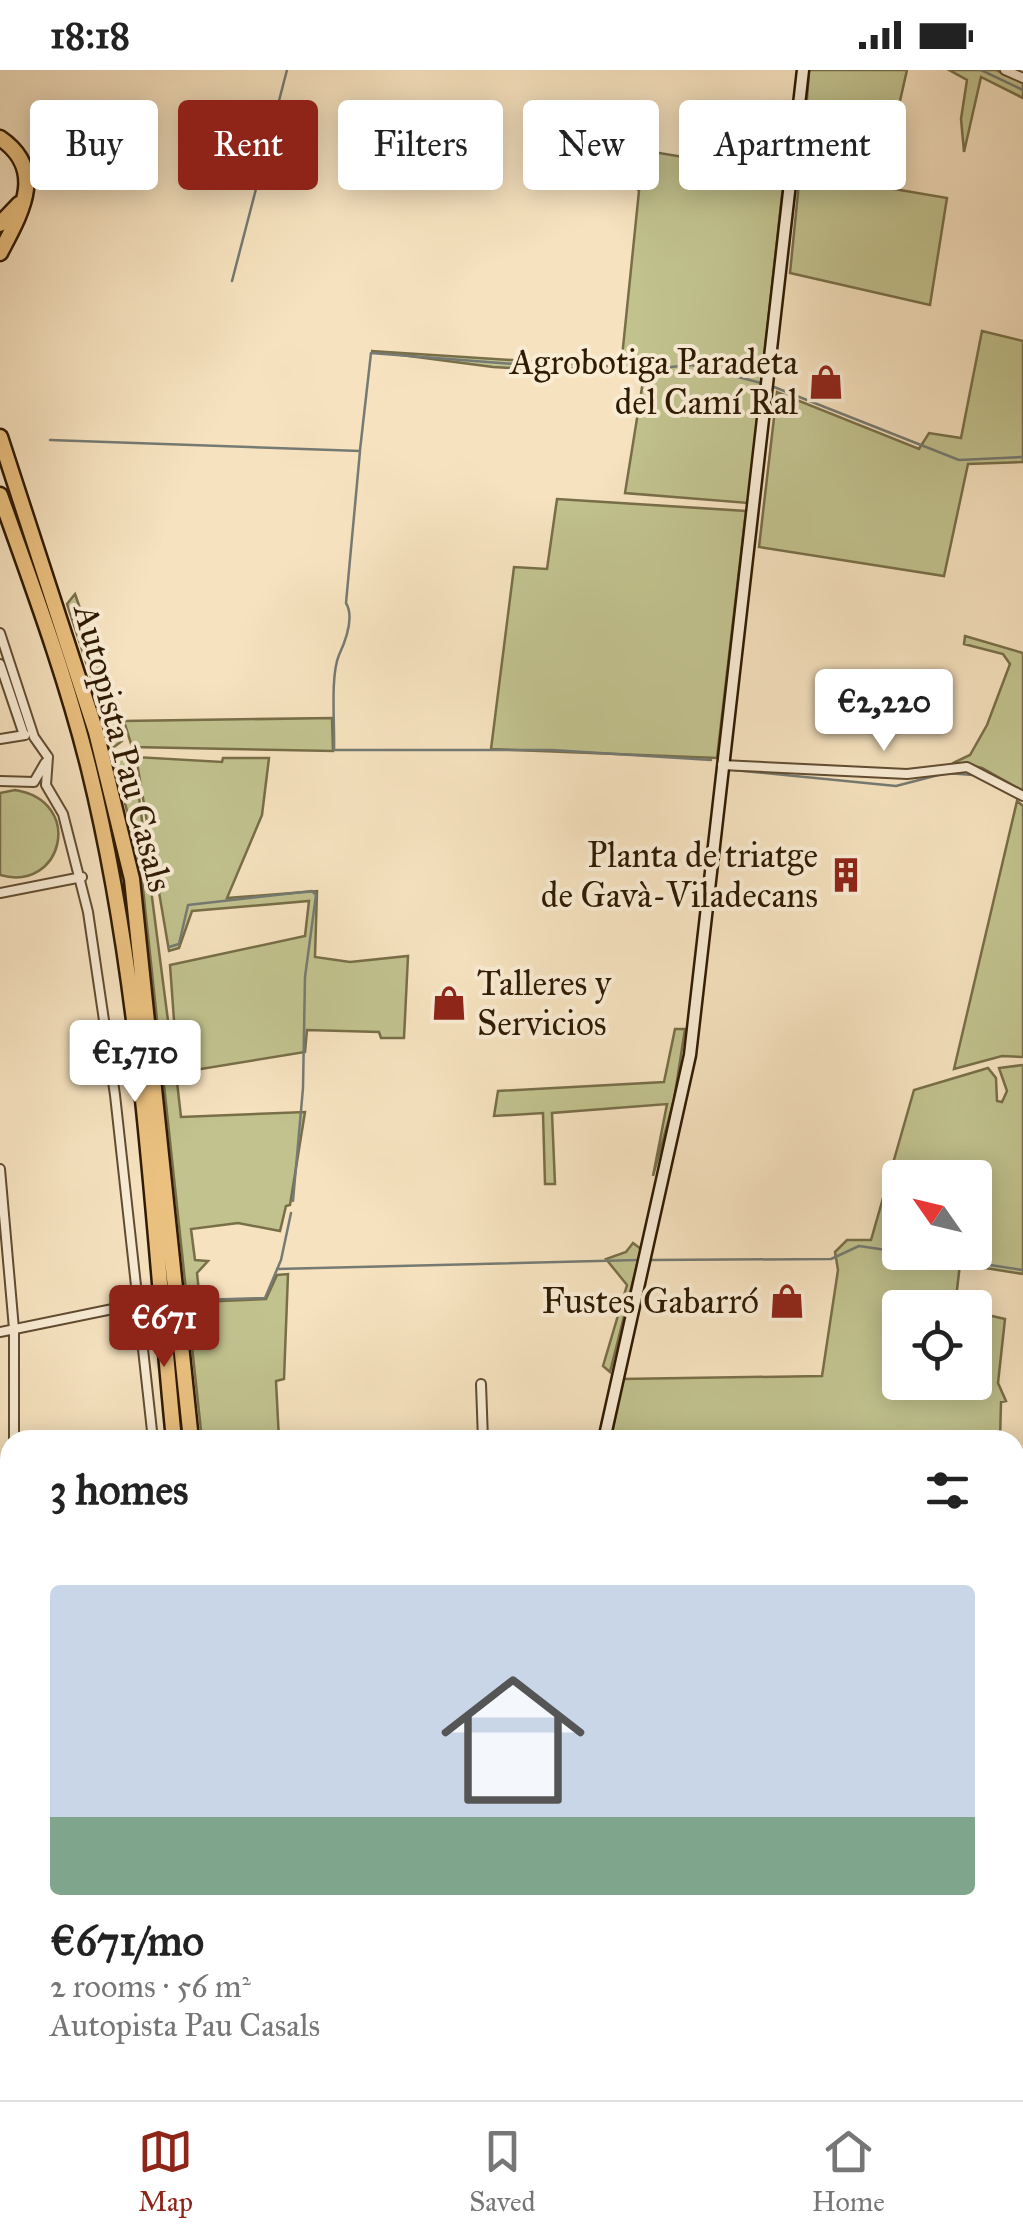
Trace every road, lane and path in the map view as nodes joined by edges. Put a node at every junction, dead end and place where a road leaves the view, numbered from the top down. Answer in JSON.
{"nodes":[{"id":1,"x":803,"y":70,"type":"edge"},
{"id":2,"x":1005,"y":70,"type":"edge"},
{"id":3,"x":1023,"y":78,"type":"edge"},
{"id":4,"x":0,"y":138,"type":"edge"},
{"id":5,"x":25,"y":169,"type":"junction"},
{"id":6,"x":0,"y":224,"type":"edge"},
{"id":7,"x":0,"y":252,"type":"edge"},
{"id":8,"x":0,"y":437,"type":"edge"},
{"id":9,"x":0,"y":494,"type":"edge"},
{"id":10,"x":0,"y":633,"type":"edge"},
{"id":11,"x":0,"y":664,"type":"edge"},
{"id":12,"x":29,"y":736,"type":"junction"},
{"id":13,"x":0,"y":738,"type":"edge"},
{"id":14,"x":48,"y":757,"type":"junction"},
{"id":15,"x":722,"y":765,"type":"junction"},
{"id":16,"x":0,"y":781,"type":"edge"},
{"id":17,"x":1023,"y":796,"type":"edge"},
{"id":18,"x":82,"y":877,"type":"junction"},
{"id":19,"x":0,"y":893,"type":"edge"},
{"id":20,"x":0,"y":1169,"type":"edge"},
{"id":21,"x":137,"y":1304,"type":"junction"},
{"id":22,"x":14,"y":1330,"type":"junction"},
{"id":23,"x":0,"y":1332,"type":"edge"},
{"id":24,"x":482,"y":1384,"type":"dead end"},
{"id":25,"x":14,"y":1430,"type":"edge"},
{"id":26,"x":152,"y":1430,"type":"edge"},
{"id":27,"x":173,"y":1430,"type":"edge"},
{"id":28,"x":190,"y":1430,"type":"edge"},
{"id":29,"x":483,"y":1430,"type":"edge"},
{"id":30,"x":606,"y":1430,"type":"edge"}],
"edges":[{"from":1,"to":15,"type":"main road"},
{"from":2,"to":3,"type":"street"},
{"from":4,"to":5,"type":"highway"},
{"from":5,"to":6,"type":"highway"},
{"from":5,"to":7,"type":"highway"},
{"from":8,"to":28,"type":"highway","name":"Autopista Pau Casals"},
{"from":9,"to":27,"type":"highway","name":"Autopista Pau Casals"},
{"from":10,"to":12,"type":"street"},
{"from":11,"to":12,"type":"street"},
{"from":12,"to":13,"type":"street"},
{"from":12,"to":14,"type":"street"},
{"from":14,"to":16,"type":"street"},
{"from":14,"to":18,"type":"street"},
{"from":15,"to":17,"type":"street"},
{"from":15,"to":30,"type":"main road"},
{"from":18,"to":19,"type":"street"},
{"from":18,"to":21,"type":"street"},
{"from":20,"to":22,"type":"street"},
{"from":21,"to":22,"type":"street"},
{"from":21,"to":26,"type":"street"},
{"from":22,"to":23,"type":"street"},
{"from":22,"to":25,"type":"street"},
{"from":24,"to":29,"type":"street"}]}
